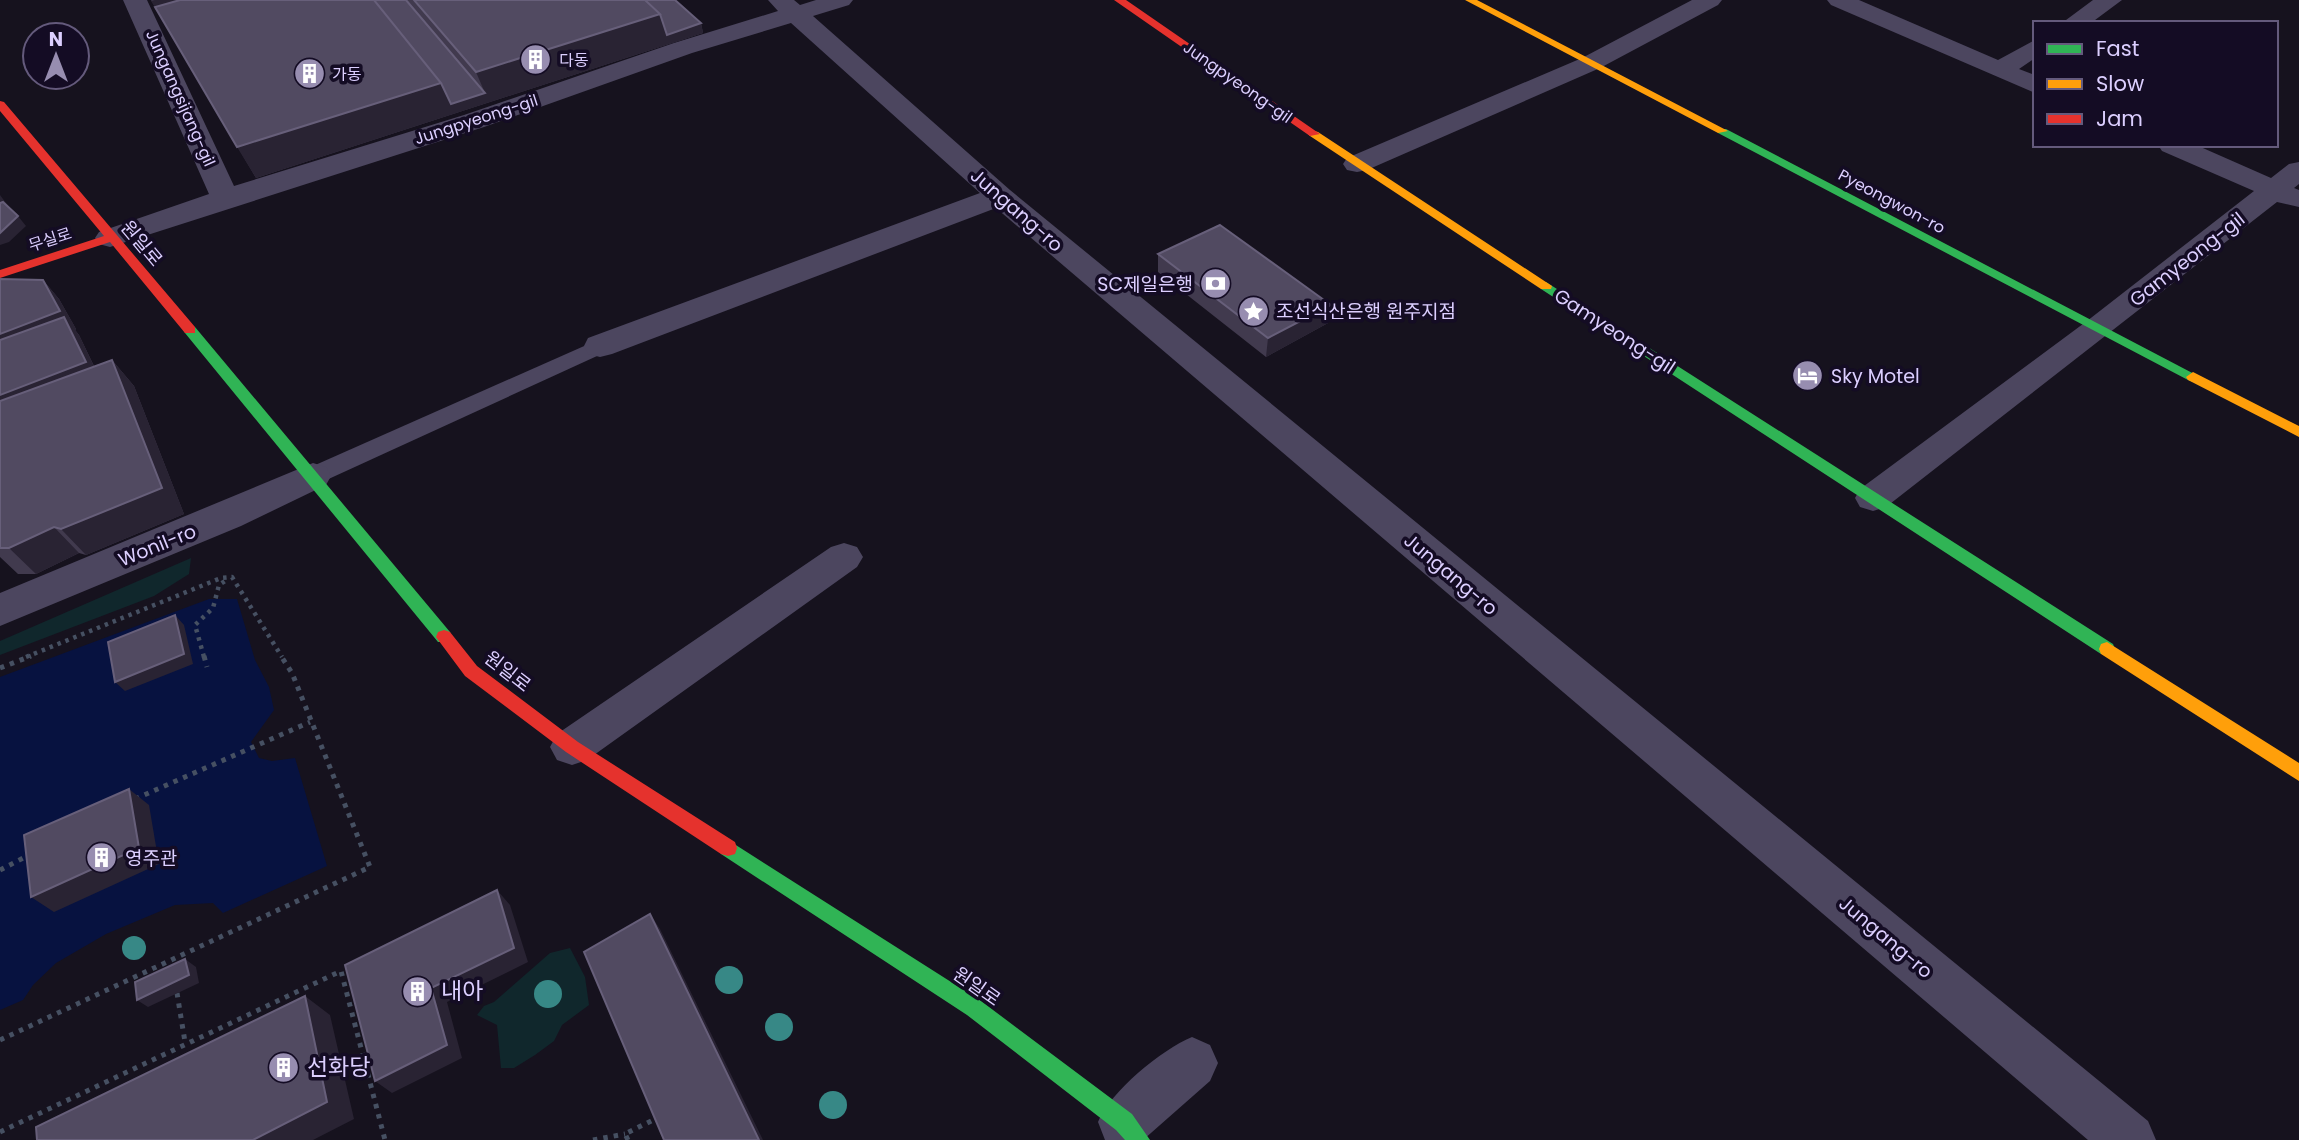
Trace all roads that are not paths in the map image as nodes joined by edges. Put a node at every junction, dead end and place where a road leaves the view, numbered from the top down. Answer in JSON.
{"nodes":[{"id":1,"x":135,"y":0,"type":"edge"},
{"id":2,"x":841,"y":0,"type":"edge"},
{"id":3,"x":1119,"y":0,"type":"edge"},
{"id":4,"x":1470,"y":0,"type":"edge"},
{"id":5,"x":1710,"y":0,"type":"edge"},
{"id":6,"x":1839,"y":0,"type":"edge"},
{"id":7,"x":2110,"y":0,"type":"edge"},
{"id":8,"x":788,"y":7,"type":"edge"},
{"id":9,"x":2077,"y":21,"type":"edge"},
{"id":10,"x":663,"y":29,"type":"edge"},
{"id":11,"x":683,"y":48,"type":"junction"},
{"id":12,"x":2033,"y":48,"type":"edge"},
{"id":13,"x":1591,"y":63,"type":"junction"},
{"id":14,"x":1999,"y":70,"type":"junction"},
{"id":15,"x":2033,"y":84,"type":"edge"},
{"id":16,"x":0,"y":104,"type":"edge"},
{"id":17,"x":2177,"y":147,"type":"edge"},
{"id":18,"x":1357,"y":164,"type":"junction"},
{"id":19,"x":2299,"y":170,"type":"edge"},
{"id":20,"x":2287,"y":195,"type":"edge"},
{"id":21,"x":1000,"y":197,"type":"junction"},
{"id":22,"x":225,"y":198,"type":"junction"},
{"id":23,"x":110,"y":238,"type":"junction"},
{"id":24,"x":0,"y":274,"type":"edge"},
{"id":25,"x":2098,"y":328,"type":"junction"},
{"id":26,"x":600,"y":346,"type":"joint"},
{"id":27,"x":2299,"y":432,"type":"edge"},
{"id":28,"x":313,"y":476,"type":"junction"},
{"id":29,"x":1873,"y":498,"type":"junction"},
{"id":30,"x":844,"y":557,"type":"dead end"},
{"id":31,"x":0,"y":610,"type":"edge"},
{"id":32,"x":572,"y":747,"type":"junction"},
{"id":33,"x":2299,"y":773,"type":"edge"},
{"id":34,"x":1192,"y":1063,"type":"dead end"},
{"id":35,"x":1132,"y":1131,"type":"edge"},
{"id":36,"x":2129,"y":1140,"type":"edge"}],
"edges":[{"from":1,"to":22,"type":"street","name":"Jungangsijang-gil"},
{"from":2,"to":8,"type":"street","name":"Jungpyeong-gil"},
{"from":3,"to":18,"type":"main road","name":"Jungpyeong-gil"},
{"from":4,"to":13,"type":"main road","name":"Pyeongwon-ro"},
{"from":5,"to":13,"type":"street"},
{"from":6,"to":14,"type":"street"},
{"from":7,"to":9,"type":"street"},
{"from":8,"to":11,"type":"street","name":"Jungpyeong-gil"},
{"from":8,"to":21,"type":"street","name":"Jungang-ro"},
{"from":10,"to":11,"type":"street"},
{"from":11,"to":22,"type":"street","name":"Jungpyeong-gil"},
{"from":12,"to":14,"type":"street"},
{"from":13,"to":18,"type":"street"},
{"from":13,"to":25,"type":"main road","name":"Pyeongwon-ro"},
{"from":14,"to":15,"type":"street"},
{"from":16,"to":23,"type":"main road","name":"원일로"},
{"from":17,"to":20,"type":"street"},
{"from":18,"to":29,"type":"main road","name":"Gamyeong-gil"},
{"from":19,"to":20,"type":"street","name":"Gamyeong-gil"},
{"from":20,"to":25,"type":"street","name":"Gamyeong-gil"},
{"from":21,"to":26,"type":"street"},
{"from":21,"to":36,"type":"street","name":"Jungang-ro"},
{"from":22,"to":23,"type":"street","name":"Jungpyeong-gil"},
{"from":23,"to":24,"type":"main road","name":"무실로"},
{"from":23,"to":28,"type":"main road","name":"원일로"},
{"from":25,"to":27,"type":"main road","name":"Pyeongwon-ro"},
{"from":25,"to":29,"type":"street","name":"Gamyeong-gil"},
{"from":26,"to":28,"type":"lane"},
{"from":28,"to":31,"type":"street","name":"Wonil-ro"},
{"from":28,"to":32,"type":"main road","name":"원일로"},
{"from":29,"to":33,"type":"main road","name":"Gamyeong-gil"},
{"from":30,"to":32,"type":"street"},
{"from":32,"to":35,"type":"main road","name":"원일로"},
{"from":34,"to":35,"type":"street"}]}
